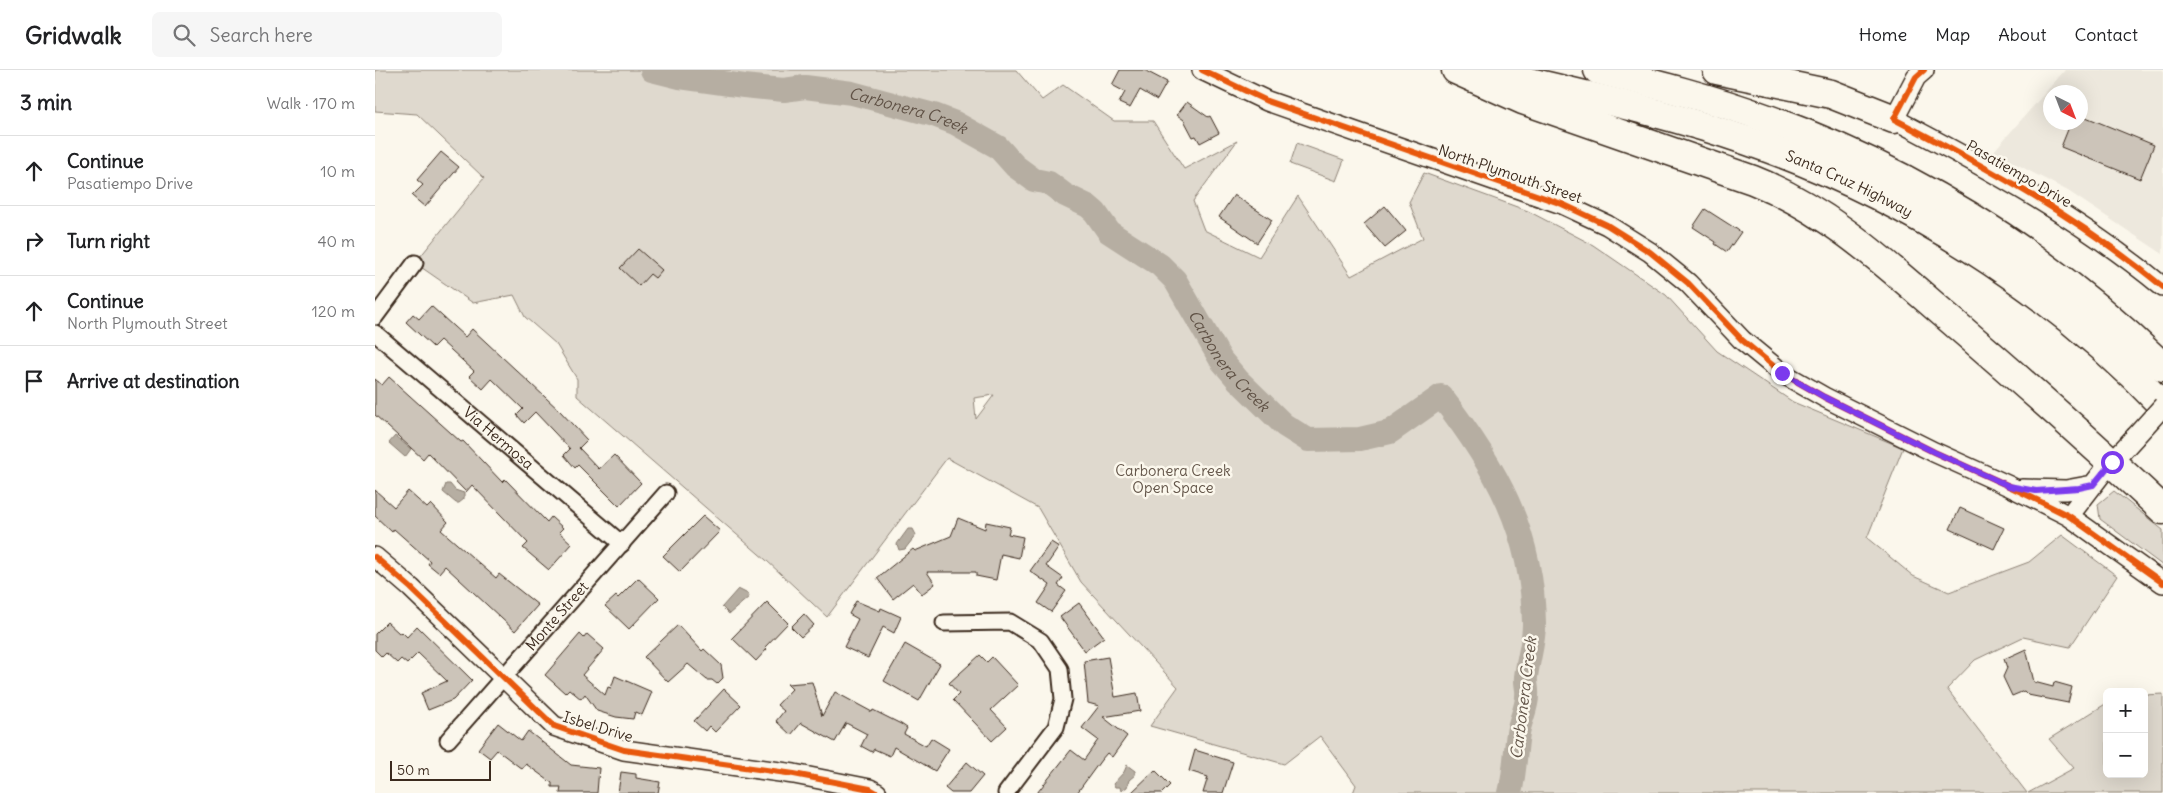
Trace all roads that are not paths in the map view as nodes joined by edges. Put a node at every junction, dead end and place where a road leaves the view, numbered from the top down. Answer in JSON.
{"nodes":[{"id":1,"x":1202,"y":70,"type":"edge"},
{"id":2,"x":1456,"y":70,"type":"edge"},
{"id":3,"x":1481,"y":70,"type":"edge"},
{"id":4,"x":1598,"y":70,"type":"edge"},
{"id":5,"x":1717,"y":70,"type":"edge"},
{"id":6,"x":1918,"y":72,"type":"edge"},
{"id":7,"x":1894,"y":119,"type":"junction"},
{"id":8,"x":415,"y":264,"type":"dead end"},
{"id":9,"x":2163,"y":287,"type":"edge"},
{"id":10,"x":375,"y":317,"type":"edge"},
{"id":11,"x":375,"y":333,"type":"edge"},
{"id":12,"x":2163,"y":367,"type":"edge"},
{"id":13,"x":2163,"y":406,"type":"edge"},
{"id":14,"x":2112,"y":462,"type":"junction"},
{"id":15,"x":2093,"y":485,"type":"junction"},
{"id":16,"x":2009,"y":486,"type":"junction"},
{"id":17,"x":666,"y":493,"type":"dead end"},
{"id":18,"x":2163,"y":510,"type":"edge"},
{"id":19,"x":2069,"y":516,"type":"junction"},
{"id":20,"x":622,"y":544,"type":"junction"},
{"id":21,"x":375,"y":557,"type":"edge"},
{"id":22,"x":2163,"y":583,"type":"edge"},
{"id":23,"x":944,"y":623,"type":"dead end"},
{"id":24,"x":504,"y":679,"type":"junction"},
{"id":25,"x":449,"y":740,"type":"dead end"},
{"id":26,"x":872,"y":792,"type":"edge"},
{"id":27,"x":1006,"y":793,"type":"edge"}],
"edges":[{"from":1,"to":16,"type":"street","name":"North Plymouth Street"},
{"from":2,"to":14,"type":"highway"},
{"from":3,"to":13,"type":"highway","name":"Santa Cruz Highway"},
{"from":4,"to":12,"type":"highway","name":"Santa Cruz Highway"},
{"from":5,"to":7,"type":"highway"},
{"from":6,"to":7,"type":"street"},
{"from":7,"to":9,"type":"street","name":"Pasatiempo Drive"},
{"from":8,"to":10,"type":"street"},
{"from":11,"to":20,"type":"street","name":"Via Hermosa"},
{"from":13,"to":14,"type":"street","bridge":true},
{"from":14,"to":15,"type":"street"},
{"from":14,"to":18,"type":"highway"},
{"from":15,"to":16,"type":"street"},
{"from":15,"to":19,"type":"street"},
{"from":16,"to":19,"type":"street","name":"North Plymouth Street"},
{"from":17,"to":20,"type":"street","name":"Monte Street"},
{"from":19,"to":22,"type":"street","name":"North Plymouth Street"},
{"from":20,"to":24,"type":"street","name":"Monte Street"},
{"from":21,"to":24,"type":"street","name":"Isbel Drive"},
{"from":23,"to":27,"type":"street"},
{"from":24,"to":25,"type":"street","name":"Monte Street"},
{"from":24,"to":26,"type":"street","name":"Isbel Drive"}]}
